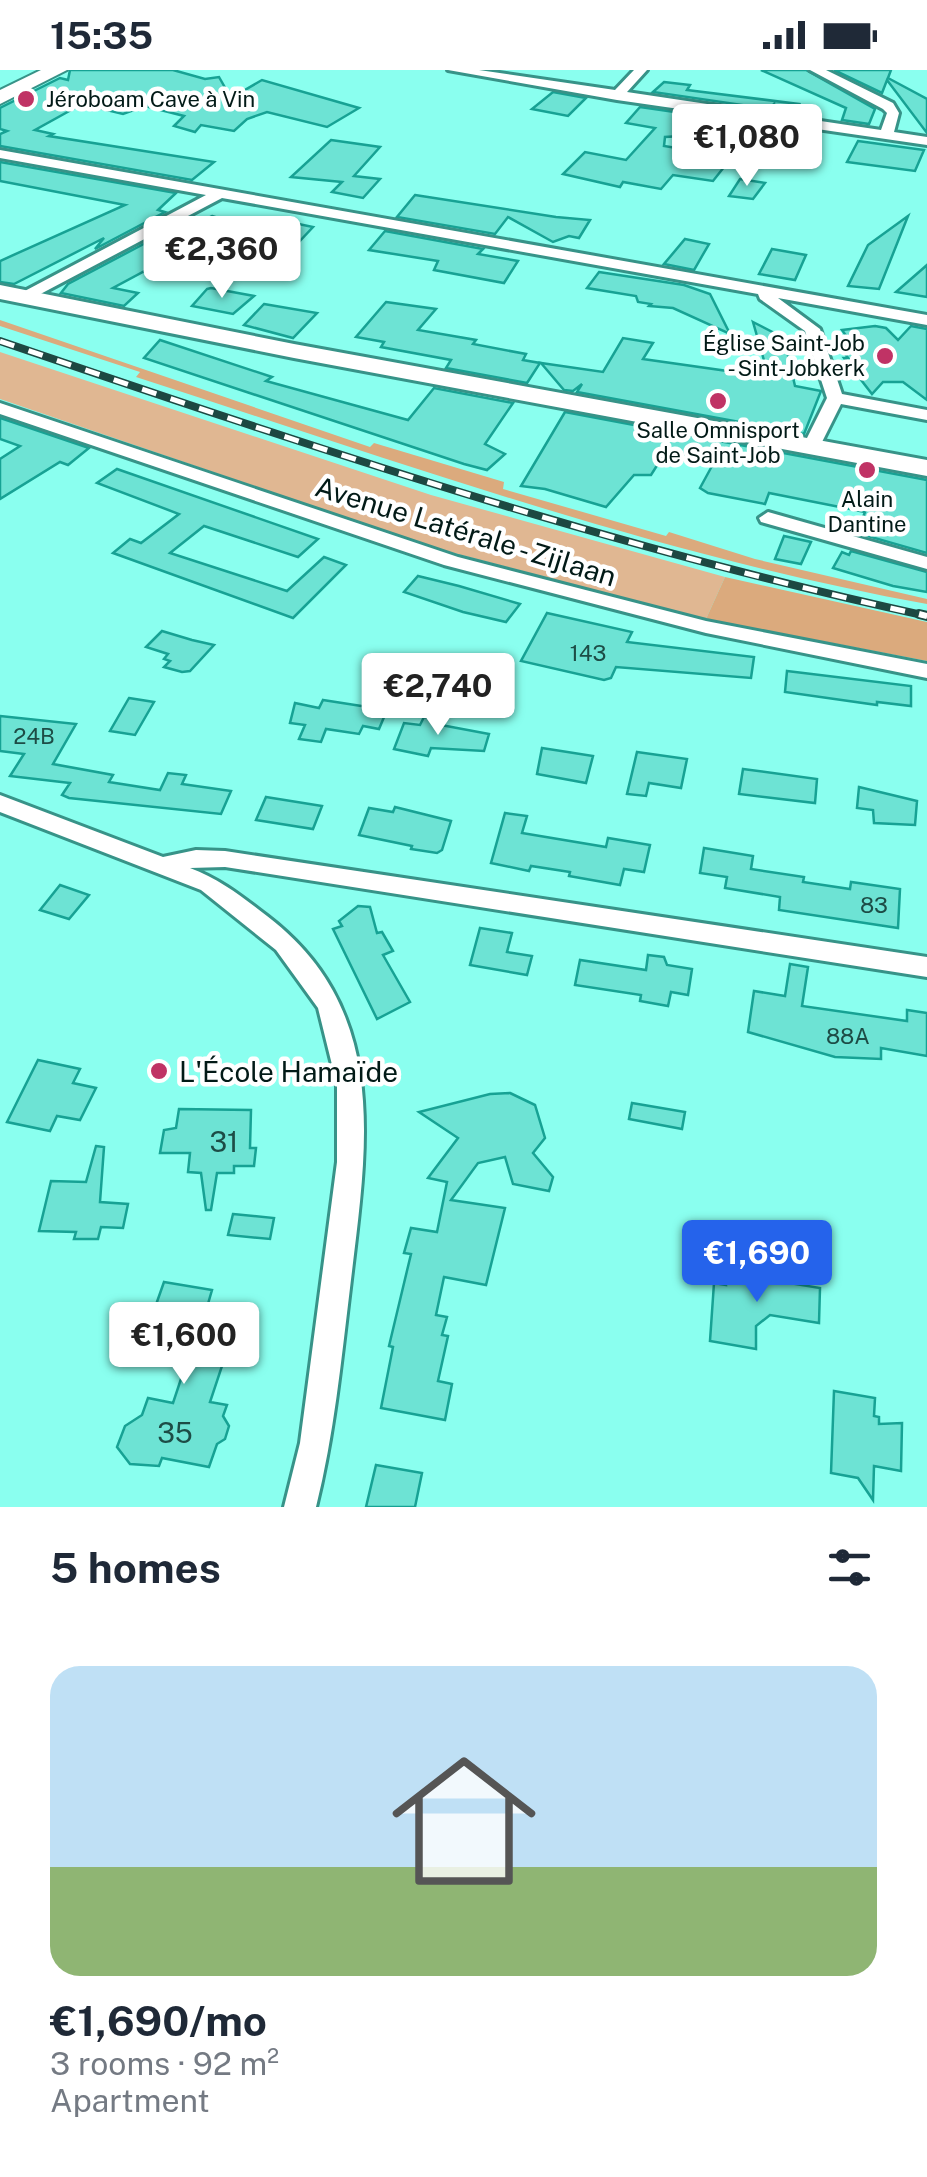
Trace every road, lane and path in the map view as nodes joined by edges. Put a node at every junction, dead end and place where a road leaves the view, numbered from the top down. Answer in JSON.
{"nodes":[{"id":1,"x":58,"y":70,"type":"edge"},
{"id":2,"x":454,"y":70,"type":"edge"},
{"id":3,"x":641,"y":70,"type":"edge"},
{"id":4,"x":816,"y":70,"type":"edge"},
{"id":5,"x":617,"y":96,"type":"junction"},
{"id":6,"x":0,"y":98,"type":"edge"},
{"id":7,"x":886,"y":136,"type":"junction"},
{"id":8,"x":927,"y":140,"type":"edge"},
{"id":9,"x":0,"y":154,"type":"edge"},
{"id":10,"x":220,"y":194,"type":"junction"},
{"id":11,"x":758,"y":290,"type":"junction"},
{"id":12,"x":0,"y":292,"type":"edge"},
{"id":13,"x":26,"y":296,"type":"junction"},
{"id":14,"x":835,"y":306,"type":"junction"},
{"id":15,"x":927,"y":320,"type":"edge"},
{"id":16,"x":812,"y":329,"type":"junction"},
{"id":17,"x":835,"y":398,"type":"junction"},
{"id":18,"x":0,"y":408,"type":"edge"},
{"id":19,"x":927,"y":414,"type":"edge"},
{"id":20,"x":812,"y":446,"type":"junction"},
{"id":21,"x":927,"y":468,"type":"edge"},
{"id":22,"x":768,"y":518,"type":"dead end"},
{"id":23,"x":927,"y":564,"type":"edge"},
{"id":24,"x":927,"y":670,"type":"edge"},
{"id":25,"x":0,"y":803,"type":"edge"},
{"id":26,"x":168,"y":864,"type":"junction"},
{"id":27,"x":927,"y":967,"type":"edge"},
{"id":28,"x":300,"y":1507,"type":"edge"}],
"edges":[{"from":1,"to":6,"type":"main road"},
{"from":2,"to":5,"type":"street"},
{"from":3,"to":5,"type":"street"},
{"from":4,"to":7,"type":"street"},
{"from":5,"to":7,"type":"street"},
{"from":7,"to":8,"type":"street"},
{"from":9,"to":10,"type":"street"},
{"from":10,"to":11,"type":"street"},
{"from":10,"to":13,"type":"street"},
{"from":11,"to":14,"type":"street"},
{"from":11,"to":16,"type":"street"},
{"from":12,"to":13,"type":"main road"},
{"from":13,"to":20,"type":"main road"},
{"from":14,"to":15,"type":"street"},
{"from":14,"to":16,"type":"street"},
{"from":16,"to":17,"type":"street"},
{"from":17,"to":19,"type":"street"},
{"from":17,"to":20,"type":"street"},
{"from":18,"to":24,"type":"street","name":"Avenue Latérale - Zijlaan"},
{"from":20,"to":21,"type":"main road"},
{"from":22,"to":23,"type":"street"},
{"from":25,"to":26,"type":"street"},
{"from":26,"to":27,"type":"street"},
{"from":26,"to":28,"type":"street"}]}
